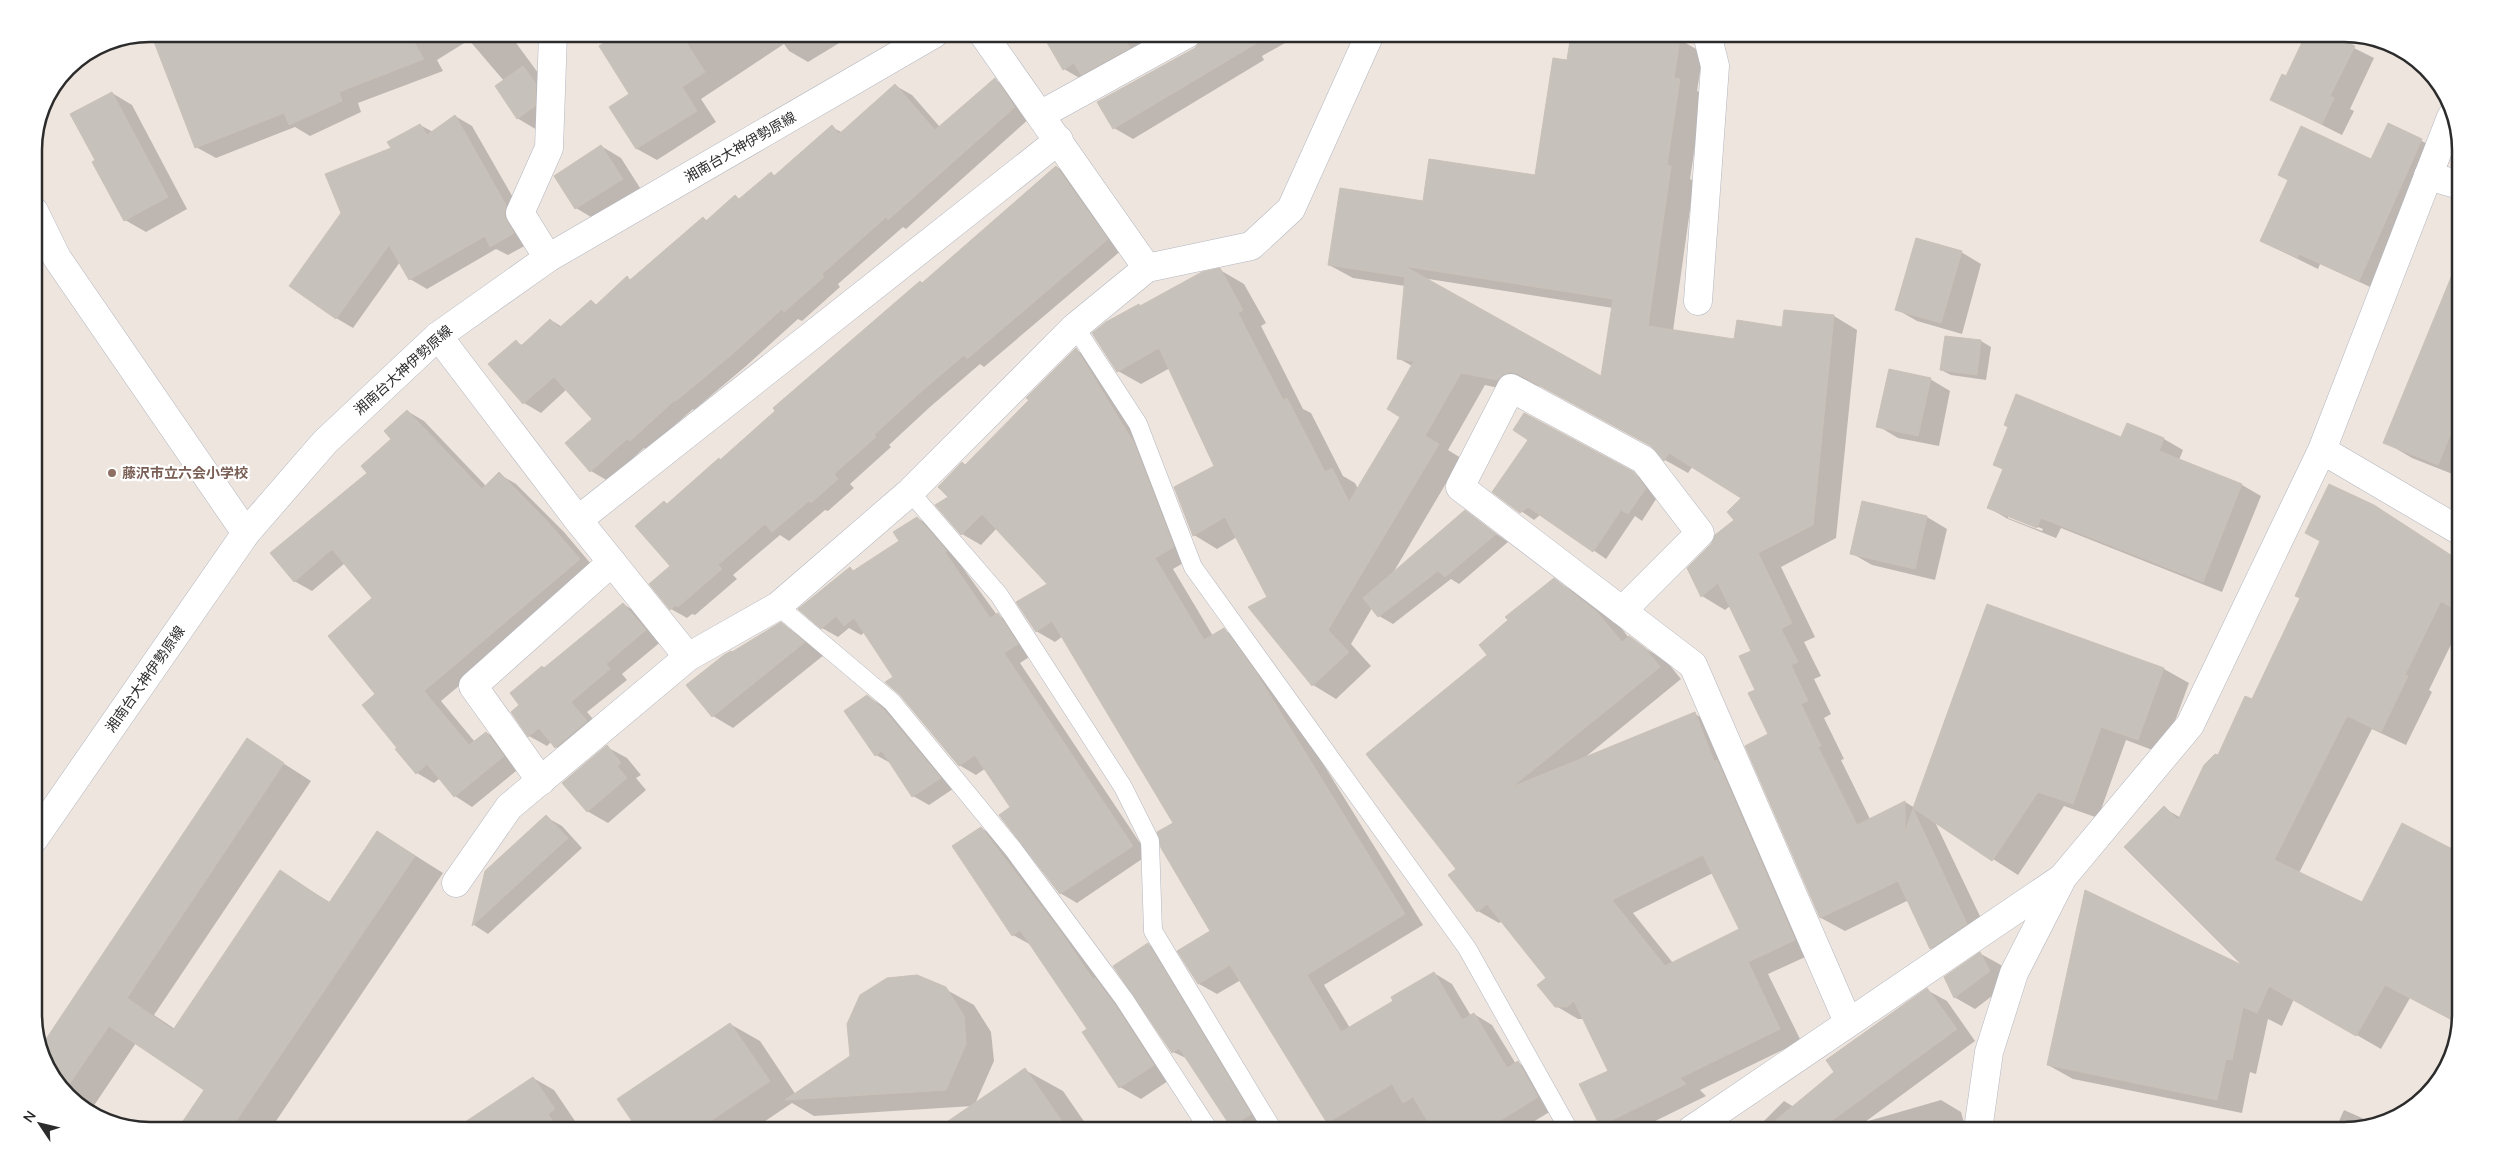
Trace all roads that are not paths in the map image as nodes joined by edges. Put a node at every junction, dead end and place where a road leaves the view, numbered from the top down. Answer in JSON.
{"nodes":[{"id":1,"x":553,"y":42,"type":"edge"},
{"id":2,"x":920,"y":42,"type":"edge"},
{"id":3,"x":989,"y":42,"type":"edge"},
{"id":4,"x":1172,"y":42,"type":"edge"},
{"id":5,"x":1366,"y":42,"type":"edge"},
{"id":6,"x":1709,"y":42,"type":"edge"},
{"id":7,"x":1040,"y":115,"type":"junction"},
{"id":8,"x":2448,"y":125,"type":"edge"},
{"id":9,"x":1059,"y":140,"type":"junction"},
{"id":10,"x":2428,"y":176,"type":"junction"},
{"id":11,"x":2451,"y":182,"type":"edge"},
{"id":12,"x":43,"y":229,"type":"edge"},
{"id":13,"x":548,"y":258,"type":"junction"},
{"id":14,"x":1148,"y":268,"type":"junction"},
{"id":15,"x":1698,"y":300,"type":"dead end"},
{"id":16,"x":1075,"y":327,"type":"junction"},
{"id":17,"x":438,"y":336,"type":"junction"},
{"id":18,"x":2322,"y":450,"type":"junction"},
{"id":19,"x":910,"y":492,"type":"junction"},
{"id":20,"x":578,"y":520,"type":"junction"},
{"id":21,"x":2451,"y":525,"type":"edge"},
{"id":22,"x":246,"y":533,"type":"junction"},
{"id":23,"x":612,"y":562,"type":"junction"},
{"id":24,"x":778,"y":606,"type":"junction"},
{"id":25,"x":1622,"y":611,"type":"junction"},
{"id":26,"x":688,"y":658,"type":"junction"},
{"id":27,"x":541,"y":781,"type":"junction"},
{"id":28,"x":43,"y":826,"type":"edge"},
{"id":29,"x":2063,"y":877,"type":"junction"},
{"id":30,"x":456,"y":884,"type":"dead end"},
{"id":31,"x":1848,"y":1022,"type":"junction"},
{"id":32,"x":1204,"y":1122,"type":"edge"},
{"id":33,"x":1268,"y":1122,"type":"edge"},
{"id":34,"x":1565,"y":1122,"type":"edge"},
{"id":35,"x":1703,"y":1122,"type":"edge"},
{"id":36,"x":1979,"y":1122,"type":"edge"}],
"edges":[{"from":1,"to":13,"type":"street"},
{"from":2,"to":13,"type":"street","name":"湘南台大神伊勢原線"},
{"from":3,"to":7,"type":"street"},
{"from":4,"to":7,"type":"street"},
{"from":5,"to":14,"type":"street"},
{"from":6,"to":15,"type":"street"},
{"from":7,"to":9,"type":"street"},
{"from":8,"to":10,"type":"street"},
{"from":9,"to":14,"type":"street"},
{"from":9,"to":20,"type":"street"},
{"from":10,"to":11,"type":"street"},
{"from":10,"to":18,"type":"street"},
{"from":12,"to":22,"type":"street"},
{"from":13,"to":17,"type":"street","name":"湘南台大神伊勢原線"},
{"from":14,"to":16,"type":"street"},
{"from":16,"to":19,"type":"street"},
{"from":16,"to":34,"type":"lane"},
{"from":17,"to":20,"type":"street"},
{"from":17,"to":22,"type":"street","name":"湘南台大神伊勢原線"},
{"from":18,"to":21,"type":"street"},
{"from":18,"to":29,"type":"street"},
{"from":19,"to":24,"type":"street"},
{"from":19,"to":33,"type":"lane"},
{"from":20,"to":23,"type":"street"},
{"from":22,"to":28,"type":"street","name":"湘南台大神伊勢原線"},
{"from":23,"to":26,"type":"street"},
{"from":23,"to":27,"type":"street"},
{"from":24,"to":26,"type":"street"},
{"from":24,"to":32,"type":"lane"},
{"from":25,"to":25,"type":"street"},
{"from":25,"to":31,"type":"street"},
{"from":26,"to":27,"type":"street"},
{"from":27,"to":30,"type":"street"},
{"from":29,"to":31,"type":"street"},
{"from":29,"to":36,"type":"street"},
{"from":31,"to":35,"type":"street"}]}
